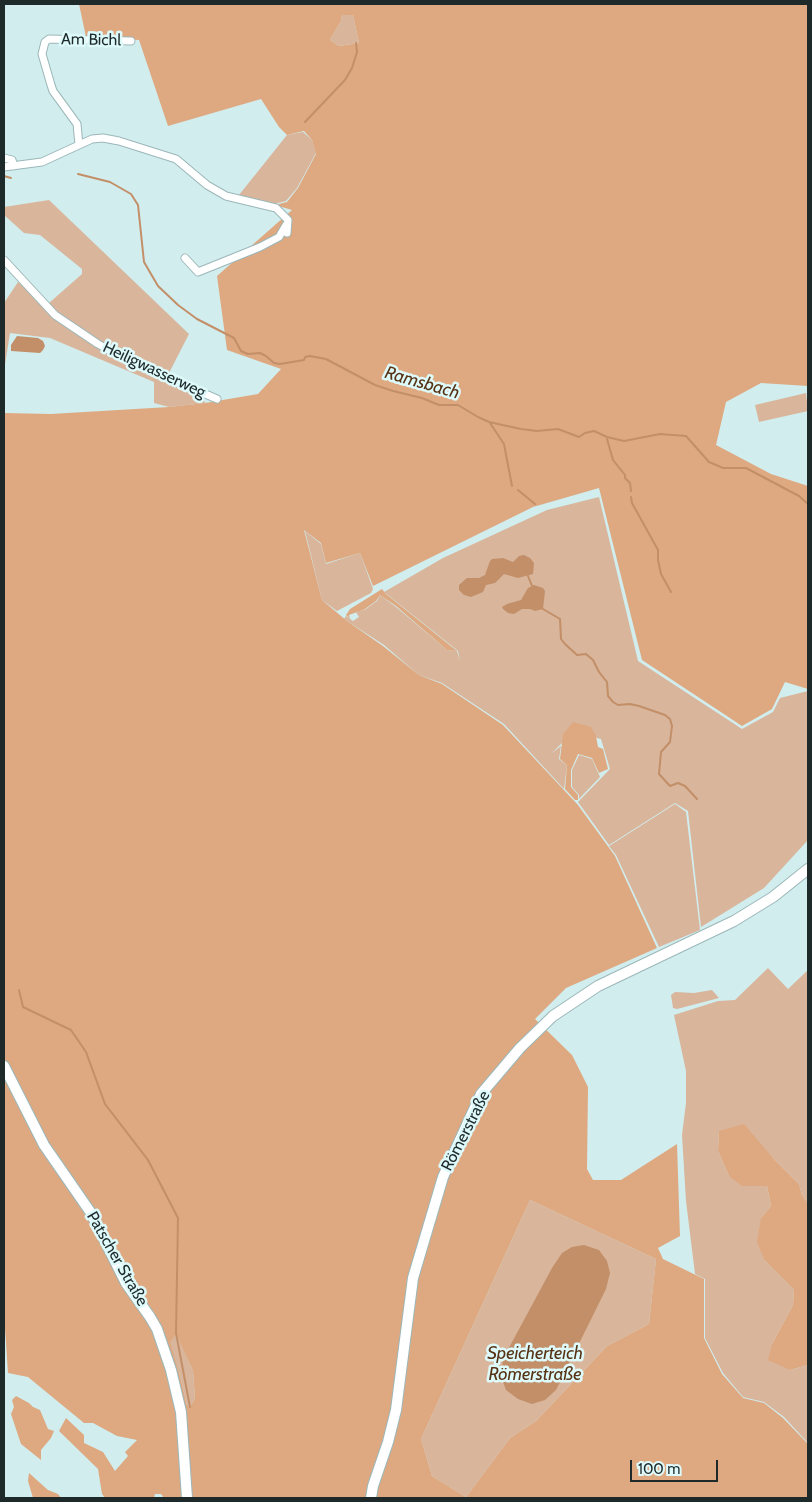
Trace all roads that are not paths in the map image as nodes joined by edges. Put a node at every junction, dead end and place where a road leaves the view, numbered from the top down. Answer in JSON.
{"nodes":[{"id":1,"x":131,"y":41,"type":"dead end"},
{"id":2,"x":79,"y":145,"type":"junction"},
{"id":3,"x":4,"y":158,"type":"edge"},
{"id":4,"x":14,"y":166,"type":"junction"},
{"id":5,"x":4,"y":167,"type":"edge"},
{"id":6,"x":288,"y":220,"type":"junction"},
{"id":7,"x":287,"y":233,"type":"dead end"},
{"id":8,"x":185,"y":258,"type":"dead end"},
{"id":9,"x":4,"y":260,"type":"edge"},
{"id":10,"x":217,"y":399,"type":"dead end"},
{"id":11,"x":808,"y":869,"type":"edge"},
{"id":12,"x":4,"y":1066,"type":"edge"},
{"id":13,"x":188,"y":1498,"type":"edge"},
{"id":14,"x":371,"y":1498,"type":"edge"}],
"edges":[{"from":1,"to":2,"type":"street","name":"Am Bichl"},
{"from":2,"to":4,"type":"street"},
{"from":2,"to":6,"type":"street"},
{"from":3,"to":4,"type":"street"},
{"from":4,"to":5,"type":"street"},
{"from":6,"to":7,"type":"street"},
{"from":6,"to":8,"type":"street"},
{"from":9,"to":10,"type":"street","name":"Heiligwasserweg"},
{"from":11,"to":14,"type":"main road","name":"Römerstraße"},
{"from":12,"to":13,"type":"main road","name":"Patscher Straße"}]}
